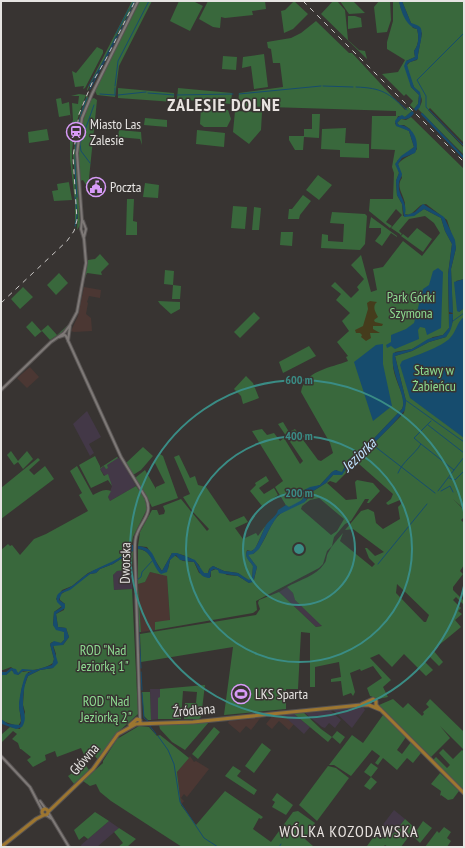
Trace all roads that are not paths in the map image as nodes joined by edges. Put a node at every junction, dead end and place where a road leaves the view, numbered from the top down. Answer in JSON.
{"nodes":[{"id":1,"x":138,"y":1,"type":"edge"},
{"id":2,"x":68,"y":330,"type":"junction"},
{"id":3,"x":66,"y":335,"type":"junction"},
{"id":4,"x":1,"y":390,"type":"edge"},
{"id":5,"x":369,"y":704,"type":"junction"},
{"id":6,"x":375,"y":706,"type":"junction"},
{"id":7,"x":138,"y":721,"type":"junction"},
{"id":8,"x":1,"y":756,"type":"edge"},
{"id":9,"x":464,"y":793,"type":"edge"},
{"id":10,"x":45,"y":812,"type":"junction"},
{"id":11,"x":1,"y":847,"type":"edge"},
{"id":12,"x":69,"y":847,"type":"edge"}],
"edges":[{"from":1,"to":2,"type":"street"},
{"from":2,"to":3,"type":"street"},
{"from":2,"to":3,"type":"street"},
{"from":3,"to":4,"type":"street"},
{"from":3,"to":7,"type":"street","name":"Dworska"},
{"from":5,"to":6,"type":"main road"},
{"from":5,"to":6,"type":"main road"},
{"from":5,"to":7,"type":"main road","name":"Źródlana"},
{"from":6,"to":9,"type":"main road"},
{"from":7,"to":10,"type":"main road","name":"Główna"},
{"from":8,"to":10,"type":"street"},
{"from":10,"to":11,"type":"main road","name":"Główna"},
{"from":10,"to":12,"type":"street"}]}
